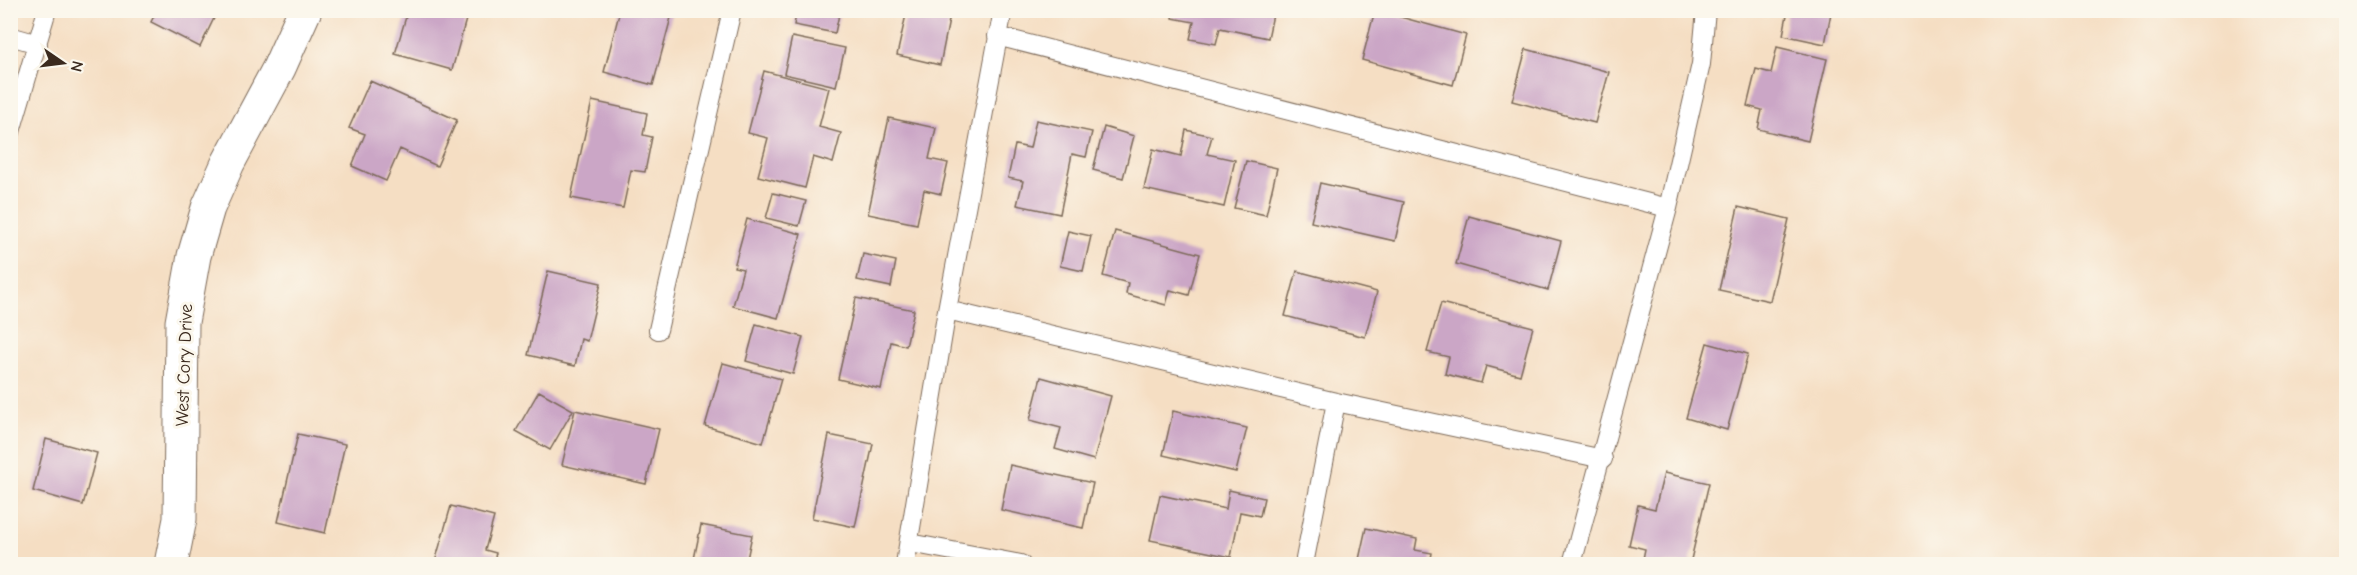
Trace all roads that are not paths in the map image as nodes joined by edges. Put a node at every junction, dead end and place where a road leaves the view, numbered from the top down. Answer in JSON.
{"nodes":[{"id":1,"x":47,"y":10,"type":"edge"},
{"id":2,"x":305,"y":10,"type":"edge"},
{"id":3,"x":732,"y":10,"type":"edge"},
{"id":4,"x":1003,"y":10,"type":"edge"},
{"id":5,"x":1706,"y":10,"type":"edge"},
{"id":6,"x":10,"y":36,"type":"edge"},
{"id":7,"x":997,"y":36,"type":"junction"},
{"id":8,"x":38,"y":44,"type":"junction"},
{"id":9,"x":10,"y":135,"type":"edge"},
{"id":10,"x":1668,"y":208,"type":"junction"},
{"id":11,"x":947,"y":310,"type":"junction"},
{"id":12,"x":658,"y":330,"type":"dead end"},
{"id":13,"x":1336,"y":402,"type":"junction"},
{"id":14,"x":1602,"y":459,"type":"junction"},
{"id":15,"x":910,"y":543,"type":"junction"},
{"id":16,"x":171,"y":564,"type":"edge"},
{"id":17,"x":905,"y":564,"type":"edge"},
{"id":18,"x":1021,"y":564,"type":"edge"},
{"id":19,"x":1304,"y":564,"type":"edge"},
{"id":20,"x":1572,"y":564,"type":"edge"}],
"edges":[{"from":1,"to":8,"type":"lane"},
{"from":2,"to":16,"type":"street","name":"West Cory Drive"},
{"from":3,"to":12,"type":"lane"},
{"from":4,"to":7,"type":"lane"},
{"from":5,"to":10,"type":"lane"},
{"from":6,"to":8,"type":"lane"},
{"from":7,"to":10,"type":"lane"},
{"from":7,"to":11,"type":"lane"},
{"from":8,"to":9,"type":"lane"},
{"from":10,"to":14,"type":"lane"},
{"from":11,"to":13,"type":"lane"},
{"from":11,"to":15,"type":"lane"},
{"from":13,"to":14,"type":"lane"},
{"from":13,"to":19,"type":"lane"},
{"from":14,"to":20,"type":"lane"},
{"from":15,"to":17,"type":"lane"},
{"from":15,"to":18,"type":"lane"}]}
